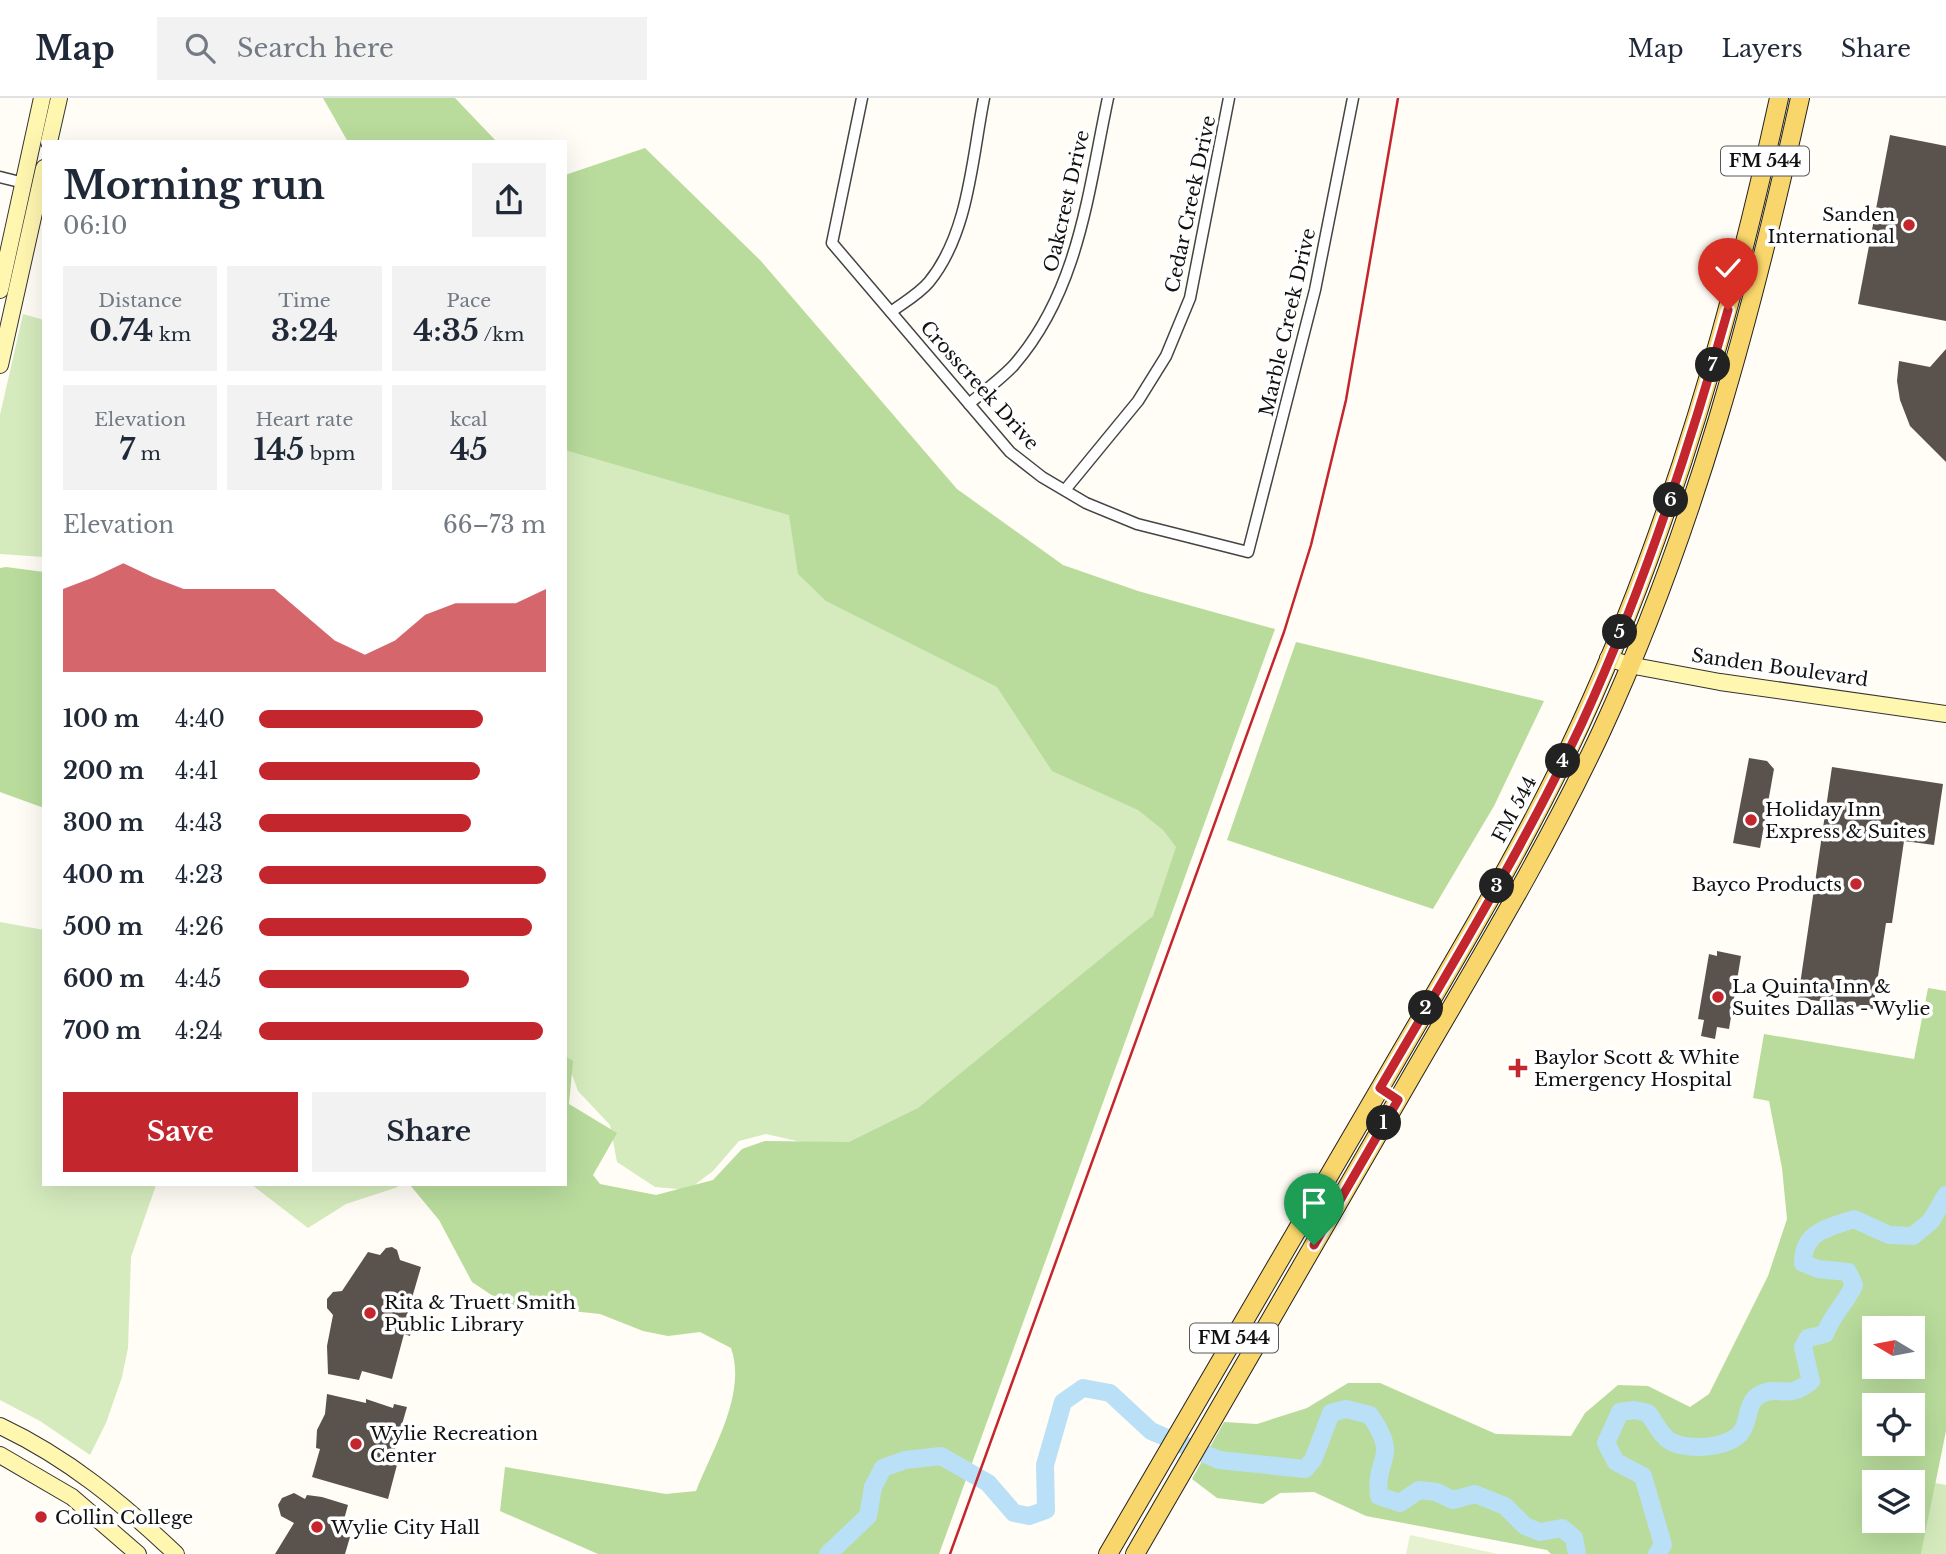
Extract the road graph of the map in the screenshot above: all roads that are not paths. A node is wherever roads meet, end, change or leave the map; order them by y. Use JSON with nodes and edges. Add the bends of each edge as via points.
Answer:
{"nodes":[{"id":1,"x":41,"y":98,"type":"edge"},
{"id":2,"x":59,"y":98,"type":"edge"},
{"id":3,"x":862,"y":98,"type":"edge"},
{"id":4,"x":984,"y":98,"type":"edge"},
{"id":5,"x":1108,"y":98,"type":"edge"},
{"id":6,"x":1230,"y":98,"type":"edge"},
{"id":7,"x":1353,"y":98,"type":"edge"},
{"id":8,"x":1779,"y":98,"type":"edge"},
{"id":9,"x":1800,"y":98,"type":"edge"},
{"id":10,"x":49,"y":140,"type":"edge"},
{"id":11,"x":42,"y":176,"type":"edge"},
{"id":12,"x":0,"y":177,"type":"edge"},
{"id":13,"x":24,"y":183,"type":"junction"},
{"id":14,"x":0,"y":290,"type":"edge"},
{"id":15,"x":1732,"y":295,"type":"junction"},
{"id":16,"x":1753,"y":298,"type":"junction"},
{"id":17,"x":891,"y":312,"type":"junction"},
{"id":18,"x":5,"y":321,"type":"edge"},
{"id":19,"x":0,"y":365,"type":"edge"},
{"id":20,"x":969,"y":404,"type":"junction"},
{"id":21,"x":1065,"y":490,"type":"junction"},
{"id":22,"x":1248,"y":552,"type":"joint"},
{"id":23,"x":1608,"y":658,"type":"junction"},
{"id":24,"x":1629,"y":665,"type":"junction"},
{"id":25,"x":1946,"y":714,"type":"edge"},
{"id":26,"x":1380,"y":1088,"type":"junction"},
{"id":27,"x":1398,"y":1100,"type":"junction"},
{"id":28,"x":0,"y":1426,"type":"edge"},
{"id":29,"x":0,"y":1454,"type":"edge"},
{"id":30,"x":94,"y":1482,"type":"junction"},
{"id":31,"x":78,"y":1502,"type":"junction"},
{"id":32,"x":138,"y":1554,"type":"edge"},
{"id":33,"x":176,"y":1554,"type":"edge"},
{"id":34,"x":1108,"y":1554,"type":"edge"},
{"id":35,"x":1135,"y":1554,"type":"edge"}],
"edges":[{"from":1,"to":13,"type":"main road"},
{"from":2,"to":10,"type":"main road"},
{"from":3,"to":17,"type":"street","name":"Crosscreek Drive","via":[[832,243]]},
{"from":4,"to":17,"type":"street","via":[[958,228],[946,257],[927,284]]},
{"from":5,"to":20,"type":"street","name":"Oakcrest Drive","via":[[1079,236],[1055,307],[1012,367]]},
{"from":6,"to":21,"type":"street","name":"Cedar Creek Drive","via":[[1189,298],[1167,356],[1132,410]]},
{"from":7,"to":22,"type":"street","name":"Marble Creek Drive","via":[[1315,290]]},
{"from":8,"to":15,"type":"main road","name":"FM 544","number":"FM 544"},
{"from":9,"to":16,"type":"main road","name":"FM 544","number":"FM 544"},
{"from":11,"to":18,"type":"main road"},
{"from":12,"to":13,"type":"street"},
{"from":13,"to":14,"type":"main road"},
{"from":15,"to":16,"type":"main road"},
{"from":15,"to":23,"type":"main road","name":"FM 544","number":"FM 544","via":[[1674,491]]},
{"from":16,"to":24,"type":"main road","name":"FM 544","number":"FM 544","via":[[1694,498]]},
{"from":17,"to":20,"type":"street","name":"Crosscreek Drive"},
{"from":18,"to":19,"type":"main road"},
{"from":20,"to":21,"type":"street","name":"Crosscreek Drive","via":[[1010,452]]},
{"from":21,"to":22,"type":"street","name":"Crosscreek Drive","via":[[1137,524]]},
{"from":23,"to":24,"type":"main road","name":"Sanden Boulevard"},
{"from":23,"to":26,"type":"main road","name":"FM 544","number":"FM 544","via":[[1578,731],[1504,874]]},
{"from":24,"to":25,"type":"main road","name":"Sanden Boulevard"},
{"from":24,"to":27,"type":"main road","name":"FM 544","number":"FM 544","via":[[1527,876]]},
{"from":26,"to":27,"type":"main road"},
{"from":26,"to":34,"type":"main road","name":"FM 544","number":"FM 544"},
{"from":27,"to":35,"type":"main road","name":"FM 544","number":"FM 544"},
{"from":28,"to":30,"type":"main road"},
{"from":29,"to":31,"type":"main road"},
{"from":30,"to":31,"type":"main road"},
{"from":30,"to":33,"type":"main road"},
{"from":31,"to":32,"type":"main road"}]}
